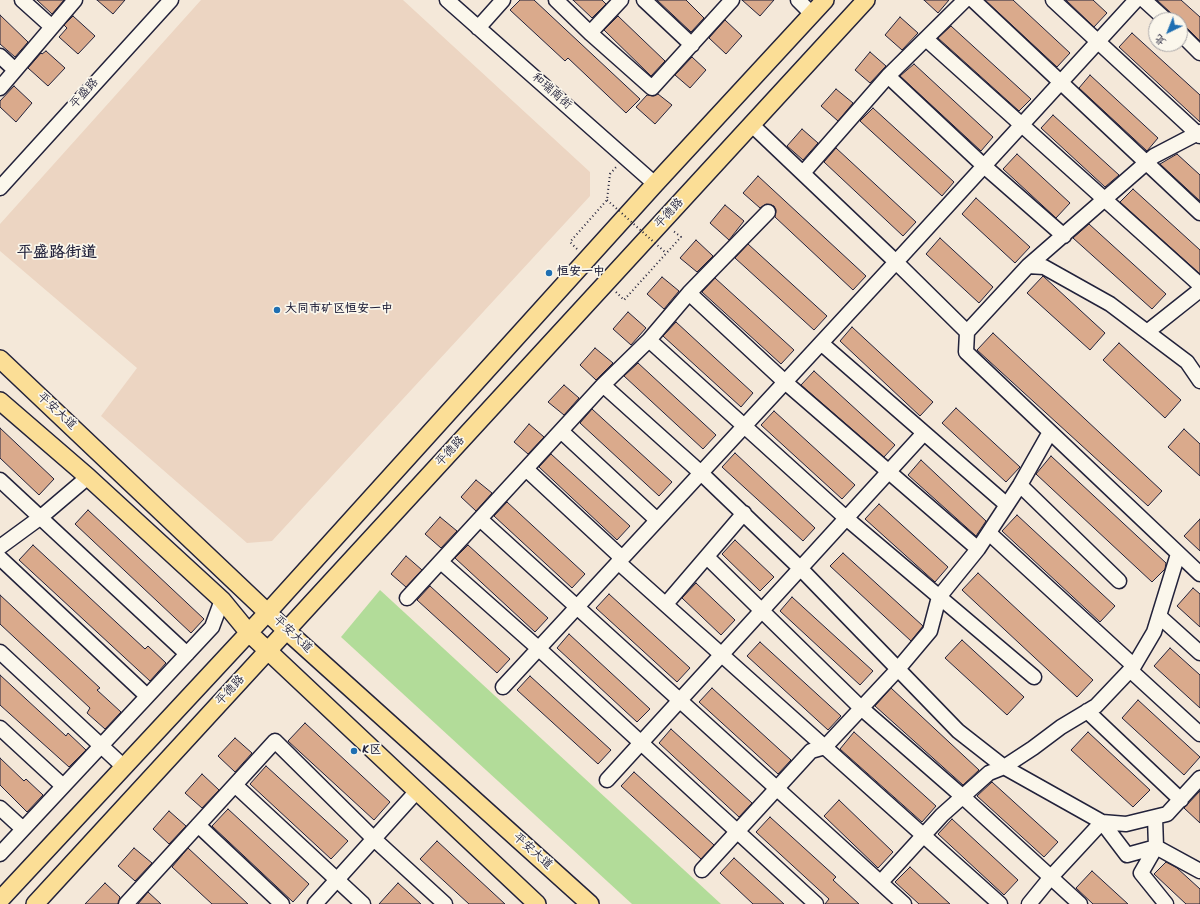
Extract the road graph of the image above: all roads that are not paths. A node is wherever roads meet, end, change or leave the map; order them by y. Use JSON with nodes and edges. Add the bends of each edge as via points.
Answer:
{"nodes":[{"id":1,"x":22,"y":0,"type":"edge"},
{"id":2,"x":75,"y":0,"type":"edge"},
{"id":3,"x":171,"y":0,"type":"edge"},
{"id":4,"x":446,"y":0,"type":"edge"},
{"id":5,"x":503,"y":0,"type":"edge"},
{"id":6,"x":556,"y":0,"type":"edge"},
{"id":7,"x":621,"y":0,"type":"edge"},
{"id":8,"x":644,"y":0,"type":"edge"},
{"id":9,"x":798,"y":0,"type":"edge"},
{"id":10,"x":825,"y":0,"type":"edge"},
{"id":11,"x":866,"y":0,"type":"edge"},
{"id":12,"x":965,"y":0,"type":"edge"},
{"id":13,"x":973,"y":0,"type":"edge"},
{"id":14,"x":1053,"y":0,"type":"edge"},
{"id":15,"x":1136,"y":0,"type":"edge"},
{"id":16,"x":1144,"y":0,"type":"edge"},
{"id":17,"x":727,"y":2,"type":"edge"},
{"id":18,"x":1157,"y":12,"type":"edge"},
{"id":19,"x":812,"y":14,"type":"junction"},
{"id":20,"x":52,"y":27,"type":"junction"},
{"id":21,"x":478,"y":28,"type":"junction"},
{"id":22,"x":590,"y":33,"type":"junction"},
{"id":23,"x":926,"y":39,"type":"junction"},
{"id":24,"x":1188,"y":41,"type":"edge"},
{"id":25,"x":1098,"y":43,"type":"junction"},
{"id":26,"x":692,"y":45,"type":"junction"},
{"id":27,"x":1200,"y":53,"type":"edge"},
{"id":28,"x":0,"y":56,"type":"edge"},
{"id":29,"x":15,"y":70,"type":"junction"},
{"id":30,"x":888,"y":76,"type":"junction"},
{"id":31,"x":1062,"y":82,"type":"junction"},
{"id":32,"x":0,"y":88,"type":"edge"},
{"id":33,"x":752,"y":125,"type":"junction"},
{"id":34,"x":1022,"y":125,"type":"junction"},
{"id":35,"x":1199,"y":134,"type":"edge"},
{"id":36,"x":1147,"y":163,"type":"junction"},
{"id":37,"x":984,"y":166,"type":"junction"},
{"id":38,"x":803,"y":174,"type":"junction"},
{"id":39,"x":655,"y":184,"type":"junction"},
{"id":40,"x":0,"y":188,"type":"edge"},
{"id":41,"x":1104,"y":200,"type":"junction"},
{"id":42,"x":768,"y":212,"type":"dead end"},
{"id":43,"x":1200,"y":213,"type":"edge"},
{"id":44,"x":1064,"y":236,"type":"junction"},
{"id":45,"x":896,"y":262,"type":"junction"},
{"id":46,"x":1028,"y":266,"type":"junction"},
{"id":47,"x":1200,"y":285,"type":"edge"},
{"id":48,"x":1200,"y":290,"type":"edge"},
{"id":49,"x":690,"y":293,"type":"junction"},
{"id":50,"x":968,"y":332,"type":"junction"},
{"id":51,"x":1147,"y":332,"type":"junction"},
{"id":52,"x":649,"y":340,"type":"junction"},
{"id":53,"x":821,"y":343,"type":"junction"},
{"id":54,"x":0,"y":359,"type":"edge"},
{"id":55,"x":1200,"y":381,"type":"edge"},
{"id":56,"x":785,"y":382,"type":"junction"},
{"id":57,"x":603,"y":385,"type":"junction"},
{"id":58,"x":0,"y":401,"type":"edge"},
{"id":59,"x":744,"y":426,"type":"junction"},
{"id":60,"x":561,"y":431,"type":"junction"},
{"id":61,"x":1050,"y":432,"type":"junction"},
{"id":62,"x":924,"y":433,"type":"junction"},
{"id":63,"x":526,"y":469,"type":"junction"},
{"id":64,"x":702,"y":472,"type":"junction"},
{"id":65,"x":888,"y":472,"type":"junction"},
{"id":66,"x":88,"y":477,"type":"junction"},
{"id":67,"x":0,"y":480,"type":"edge"},
{"id":68,"x":1020,"y":486,"type":"junction"},
{"id":69,"x":1007,"y":505,"type":"junction"},
{"id":70,"x":744,"y":513,"type":"junction"},
{"id":71,"x":41,"y":517,"type":"junction"},
{"id":72,"x":480,"y":518,"type":"junction"},
{"id":73,"x":846,"y":518,"type":"junction"},
{"id":74,"x":657,"y":520,"type":"junction"},
{"id":75,"x":989,"y":533,"type":"junction"},
{"id":76,"x":0,"y":547,"type":"edge"},
{"id":77,"x":978,"y":549,"type":"junction"},
{"id":78,"x":1178,"y":554,"type":"junction"},
{"id":79,"x":707,"y":557,"type":"junction"},
{"id":80,"x":0,"y":558,"type":"edge"},
{"id":81,"x":620,"y":560,"type":"junction"},
{"id":82,"x":441,"y":562,"type":"junction"},
{"id":83,"x":800,"y":568,"type":"junction"},
{"id":84,"x":1200,"y":574,"type":"edge"},
{"id":85,"x":1119,"y":582,"type":"dead end"},
{"id":86,"x":939,"y":597,"type":"junction"},
{"id":87,"x":407,"y":598,"type":"dead end"},
{"id":88,"x":222,"y":600,"type":"junction"},
{"id":89,"x":666,"y":604,"type":"junction"},
{"id":90,"x":577,"y":606,"type":"junction"},
{"id":91,"x":761,"y":611,"type":"junction"},
{"id":92,"x":268,"y":612,"type":"junction"},
{"id":93,"x":1159,"y":616,"type":"junction"},
{"id":94,"x":287,"y":631,"type":"junction"},
{"id":95,"x":249,"y":632,"type":"junction"},
{"id":96,"x":538,"y":648,"type":"junction"},
{"id":97,"x":269,"y":650,"type":"junction"},
{"id":98,"x":0,"y":652,"type":"edge"},
{"id":99,"x":1200,"y":653,"type":"edge"},
{"id":100,"x":187,"y":654,"type":"junction"},
{"id":101,"x":722,"y":654,"type":"junction"},
{"id":102,"x":1132,"y":668,"type":"junction"},
{"id":103,"x":898,"y":669,"type":"junction"},
{"id":104,"x":1034,"y":677,"type":"dead end"},
{"id":105,"x":503,"y":687,"type":"dead end"},
{"id":106,"x":148,"y":696,"type":"junction"},
{"id":107,"x":680,"y":700,"type":"junction"},
{"id":108,"x":860,"y":708,"type":"junction"},
{"id":109,"x":1087,"y":711,"type":"junction"},
{"id":110,"x":0,"y":728,"type":"edge"},
{"id":111,"x":1200,"y":734,"type":"edge"},
{"id":112,"x":641,"y":743,"type":"junction"},
{"id":113,"x":101,"y":745,"type":"junction"},
{"id":114,"x":825,"y":747,"type":"junction"},
{"id":115,"x":124,"y":766,"type":"junction"},
{"id":116,"x":1004,"y":767,"type":"junction"},
{"id":117,"x":1200,"y":778,"type":"edge"},
{"id":118,"x":607,"y":780,"type":"dead end"},
{"id":119,"x":235,"y":785,"type":"junction"},
{"id":120,"x":63,"y":786,"type":"junction"},
{"id":121,"x":777,"y":788,"type":"junction"},
{"id":122,"x":418,"y":791,"type":"junction"},
{"id":123,"x":962,"y":796,"type":"junction"},
{"id":124,"x":1181,"y":800,"type":"junction"},
{"id":125,"x":0,"y":808,"type":"edge"},
{"id":126,"x":1155,"y":817,"type":"junction"},
{"id":127,"x":1102,"y":822,"type":"junction"},
{"id":128,"x":198,"y":825,"type":"junction"},
{"id":129,"x":23,"y":829,"type":"junction"},
{"id":130,"x":737,"y":832,"type":"junction"},
{"id":131,"x":923,"y":835,"type":"junction"},
{"id":132,"x":374,"y":839,"type":"junction"},
{"id":133,"x":1156,"y":847,"type":"junction"},
{"id":134,"x":0,"y":854,"type":"edge"},
{"id":135,"x":702,"y":870,"type":"dead end"},
{"id":136,"x":1200,"y":871,"type":"edge"},
{"id":137,"x":1051,"y":877,"type":"junction"},
{"id":138,"x":336,"y":880,"type":"junction"},
{"id":139,"x":880,"y":882,"type":"junction"},
{"id":140,"x":1,"y":896,"type":"edge"},
{"id":141,"x":35,"y":904,"type":"edge"},
{"id":142,"x":126,"y":904,"type":"edge"},
{"id":143,"x":282,"y":904,"type":"edge"},
{"id":144,"x":315,"y":904,"type":"edge"},
{"id":145,"x":363,"y":904,"type":"edge"},
{"id":146,"x":445,"y":904,"type":"edge"},
{"id":147,"x":537,"y":904,"type":"edge"},
{"id":148,"x":590,"y":904,"type":"edge"},
{"id":149,"x":816,"y":904,"type":"edge"},
{"id":150,"x":904,"y":904,"type":"edge"},
{"id":151,"x":1000,"y":904,"type":"edge"},
{"id":152,"x":1029,"y":904,"type":"edge"},
{"id":153,"x":1080,"y":904,"type":"edge"},
{"id":154,"x":1166,"y":904,"type":"edge"}],
"edges":[{"from":1,"to":20,"type":"street"},
{"from":2,"to":20,"type":"street"},
{"from":3,"to":40,"type":"street","name":"平盛路"},
{"from":4,"to":21,"type":"street","name":"和瑞南街"},
{"from":5,"to":21,"type":"street"},
{"from":6,"to":22,"type":"street"},
{"from":7,"to":22,"type":"street"},
{"from":8,"to":26,"type":"street"},
{"from":9,"to":19,"type":"street"},
{"from":10,"to":19,"type":"main road"},
{"from":11,"to":33,"type":"main road","name":"平德路"},
{"from":12,"to":23,"type":"street"},
{"from":13,"to":31,"type":"street"},
{"from":14,"to":25,"type":"street"},
{"from":15,"to":25,"type":"street"},
{"from":16,"to":18,"type":"street"},
{"from":17,"to":26,"type":"street"},
{"from":19,"to":39,"type":"main road"},
{"from":20,"to":29,"type":"street"},
{"from":21,"to":39,"type":"street","name":"和瑞南街"},
{"from":22,"to":26,"type":"street","via":[[652,88]]},
{"from":23,"to":30,"type":"street"},
{"from":23,"to":34,"type":"street"},
{"from":24,"to":27,"type":"street"},
{"from":25,"to":31,"type":"street"},
{"from":25,"to":35,"type":"street"},
{"from":28,"to":29,"type":"street"},
{"from":29,"to":32,"type":"street"},
{"from":30,"to":37,"type":"street"},
{"from":30,"to":38,"type":"street"},
{"from":31,"to":34,"type":"street"},
{"from":31,"to":36,"type":"street"},
{"from":33,"to":38,"type":"street"},
{"from":33,"to":94,"type":"main road","name":"平德路"},
{"from":34,"to":37,"type":"street"},
{"from":34,"to":41,"type":"street"},
{"from":35,"to":36,"type":"street","via":[[1154,156]]},
{"from":36,"to":41,"type":"street"},
{"from":36,"to":43,"type":"street"},
{"from":37,"to":44,"type":"street"},
{"from":37,"to":45,"type":"street"},
{"from":38,"to":45,"type":"street"},
{"from":39,"to":92,"type":"main road"},
{"from":41,"to":44,"type":"street"},
{"from":41,"to":47,"type":"street"},
{"from":42,"to":49,"type":"street"},
{"from":44,"to":46,"type":"street"},
{"from":45,"to":50,"type":"street"},
{"from":45,"to":53,"type":"street"},
{"from":46,"to":50,"type":"street"},
{"from":46,"to":51,"type":"street","via":[[1044,267],[1110,304]]},
{"from":48,"to":51,"type":"street"},
{"from":49,"to":52,"type":"street"},
{"from":49,"to":56,"type":"street"},
{"from":50,"to":61,"type":"street","via":[[966,352]]},
{"from":51,"to":55,"type":"street","via":[[1187,362]]},
{"from":52,"to":57,"type":"street"},
{"from":52,"to":59,"type":"street"},
{"from":53,"to":56,"type":"street"},
{"from":53,"to":62,"type":"street"},
{"from":54,"to":92,"type":"main road","name":"平安大道"},
{"from":56,"to":59,"type":"street"},
{"from":56,"to":65,"type":"street"},
{"from":57,"to":60,"type":"street"},
{"from":57,"to":64,"type":"street"},
{"from":58,"to":66,"type":"main road"},
{"from":59,"to":64,"type":"street"},
{"from":59,"to":73,"type":"street"},
{"from":60,"to":63,"type":"street"},
{"from":60,"to":74,"type":"street"},
{"from":61,"to":68,"type":"street"},
{"from":61,"to":78,"type":"street"},
{"from":62,"to":65,"type":"street"},
{"from":62,"to":69,"type":"street"},
{"from":63,"to":72,"type":"street"},
{"from":63,"to":81,"type":"street"},
{"from":64,"to":70,"type":"street"},
{"from":64,"to":74,"type":"street"},
{"from":65,"to":73,"type":"street"},
{"from":65,"to":77,"type":"street"},
{"from":66,"to":71,"type":"street"},
{"from":66,"to":88,"type":"main road"},
{"from":67,"to":71,"type":"street"},
{"from":68,"to":69,"type":"street"},
{"from":68,"to":85,"type":"street"},
{"from":69,"to":75,"type":"street"},
{"from":70,"to":79,"type":"street"},
{"from":70,"to":83,"type":"street"},
{"from":71,"to":76,"type":"street"},
{"from":71,"to":100,"type":"street"},
{"from":72,"to":82,"type":"street"},
{"from":72,"to":90,"type":"street"},
{"from":73,"to":83,"type":"street"},
{"from":73,"to":86,"type":"street"},
{"from":74,"to":81,"type":"street"},
{"from":75,"to":77,"type":"street"},
{"from":75,"to":102,"type":"street"},
{"from":77,"to":86,"type":"street"},
{"from":78,"to":84,"type":"street"},
{"from":78,"to":93,"type":"street"},
{"from":79,"to":89,"type":"street"},
{"from":79,"to":91,"type":"street"},
{"from":80,"to":106,"type":"street"},
{"from":81,"to":89,"type":"street"},
{"from":81,"to":90,"type":"street"},
{"from":82,"to":87,"type":"street"},
{"from":82,"to":96,"type":"street"},
{"from":83,"to":91,"type":"street"},
{"from":83,"to":103,"type":"street"},
{"from":86,"to":103,"type":"street","via":[[930,631]]},
{"from":86,"to":104,"type":"street"},
{"from":88,"to":95,"type":"main road"},
{"from":88,"to":100,"type":"street","via":[[212,626]]},
{"from":89,"to":101,"type":"street"},
{"from":90,"to":96,"type":"street"},
{"from":90,"to":107,"type":"street"},
{"from":91,"to":101,"type":"street"},
{"from":91,"to":108,"type":"street"},
{"from":92,"to":94,"type":"main road","name":"平安大道"},
{"from":92,"to":95,"type":"main road"},
{"from":93,"to":99,"type":"street"},
{"from":93,"to":102,"type":"street","via":[[1154,632]]},
{"from":94,"to":97,"type":"main road","name":"平德路"},
{"from":94,"to":148,"type":"main road","name":"平安大道"},
{"from":95,"to":97,"type":"main road"},
{"from":95,"to":115,"type":"main road"},
{"from":96,"to":105,"type":"street"},
{"from":96,"to":112,"type":"street"},
{"from":97,"to":122,"type":"main road"},
{"from":97,"to":141,"type":"main road","name":"平德路"},
{"from":98,"to":113,"type":"street"},
{"from":100,"to":106,"type":"street"},
{"from":101,"to":107,"type":"street"},
{"from":101,"to":114,"type":"street"},
{"from":102,"to":109,"type":"street","via":[[1096,706]]},
{"from":102,"to":111,"type":"street"},
{"from":103,"to":108,"type":"street"},
{"from":103,"to":116,"type":"street","via":[[958,731]]},
{"from":106,"to":113,"type":"street"},
{"from":107,"to":112,"type":"street"},
{"from":107,"to":121,"type":"street"},
{"from":108,"to":114,"type":"street"},
{"from":108,"to":123,"type":"street"},
{"from":109,"to":116,"type":"street"},
{"from":109,"to":124,"type":"street"},
{"from":110,"to":120,"type":"street"},
{"from":112,"to":118,"type":"street"},
{"from":112,"to":130,"type":"street"},
{"from":113,"to":115,"type":"street"},
{"from":113,"to":120,"type":"street"},
{"from":114,"to":121,"type":"street","via":[[811,751]]},
{"from":114,"to":131,"type":"street"},
{"from":115,"to":140,"type":"main road"},
{"from":116,"to":123,"type":"street","via":[[989,773]]},
{"from":116,"to":127,"type":"street"},
{"from":117,"to":124,"type":"street"},
{"from":119,"to":128,"type":"street"},
{"from":119,"to":132,"type":"street","via":[[275,741]]},
{"from":119,"to":138,"type":"street"},
{"from":120,"to":129,"type":"street"},
{"from":121,"to":130,"type":"street"},
{"from":121,"to":139,"type":"street"},
{"from":122,"to":132,"type":"street"},
{"from":122,"to":147,"type":"main road"},
{"from":123,"to":131,"type":"street"},
{"from":123,"to":137,"type":"street"},
{"from":124,"to":126,"type":"street","via":[[1168,814]]},
{"from":125,"to":129,"type":"street"},
{"from":126,"to":127,"type":"street","via":[[1126,824]]},
{"from":126,"to":133,"type":"street"},
{"from":127,"to":133,"type":"street","via":[[1127,855]]},
{"from":127,"to":137,"type":"street"},
{"from":128,"to":142,"type":"street"},
{"from":128,"to":143,"type":"street"},
{"from":129,"to":134,"type":"street"},
{"from":130,"to":135,"type":"street"},
{"from":130,"to":149,"type":"street"},
{"from":131,"to":139,"type":"street"},
{"from":131,"to":151,"type":"street"},
{"from":132,"to":138,"type":"street"},
{"from":132,"to":146,"type":"street"},
{"from":133,"to":136,"type":"street"},
{"from":133,"to":154,"type":"street","via":[[1141,873]]},
{"from":137,"to":152,"type":"street"},
{"from":137,"to":153,"type":"street"},
{"from":138,"to":144,"type":"street"},
{"from":138,"to":145,"type":"street"},
{"from":139,"to":150,"type":"street"}]}
